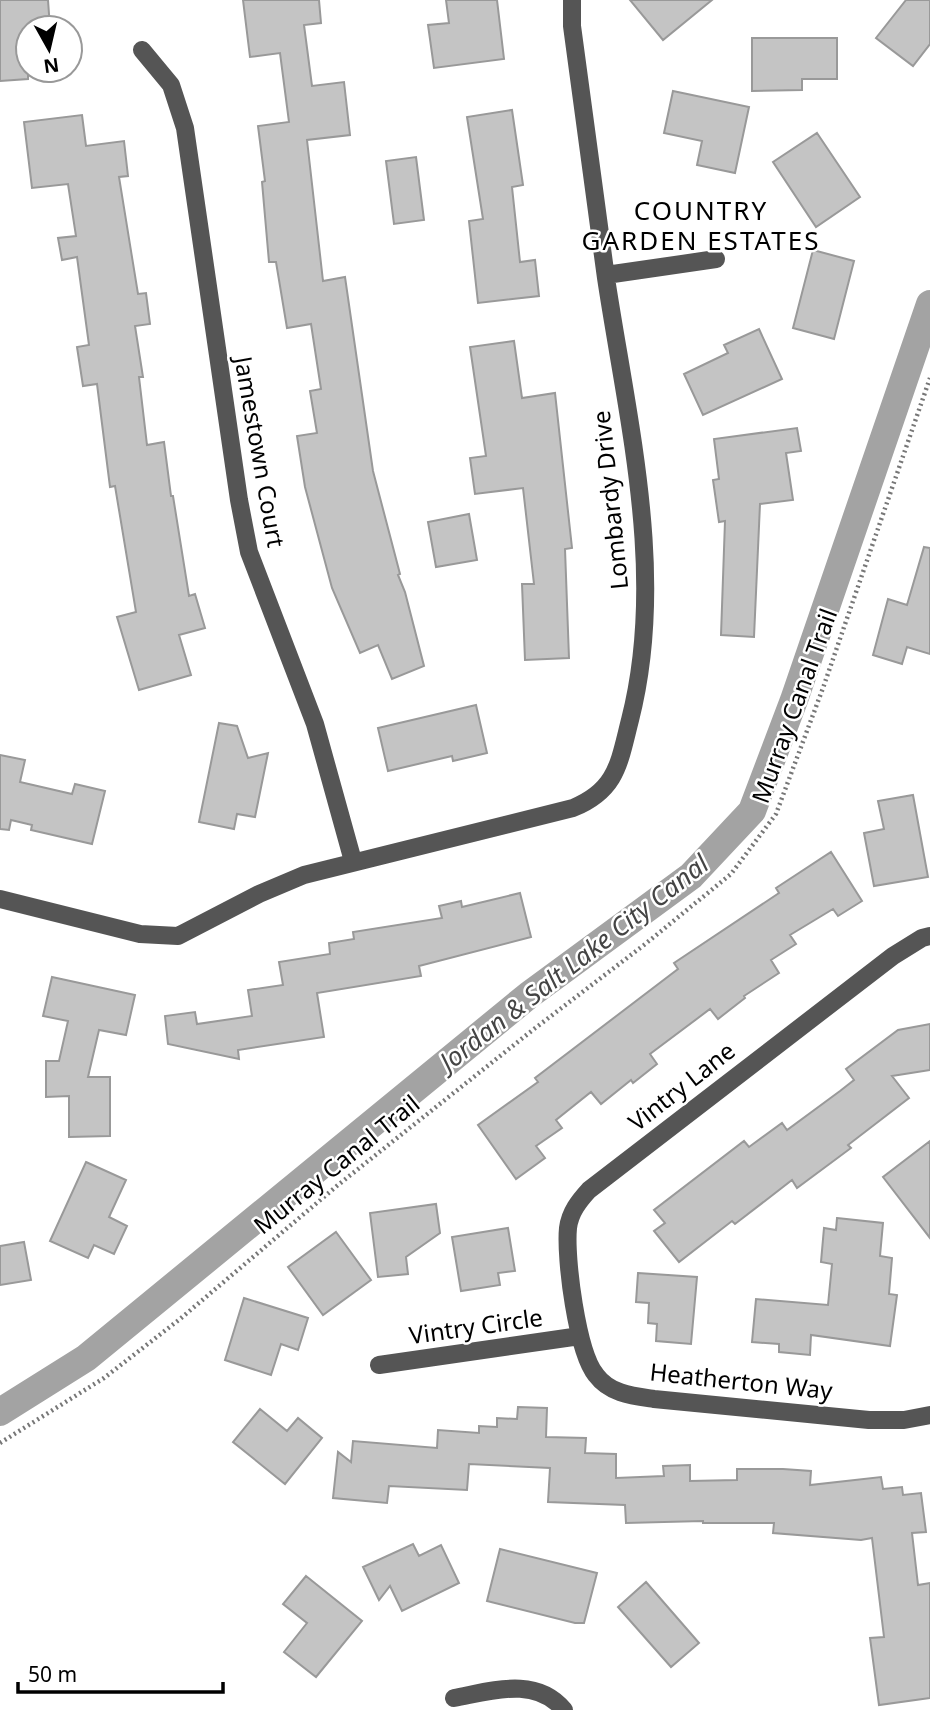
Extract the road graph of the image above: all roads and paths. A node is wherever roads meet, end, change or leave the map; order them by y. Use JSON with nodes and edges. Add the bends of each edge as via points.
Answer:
{"nodes":[{"id":1,"x":572,"y":0,"type":"edge"},
{"id":2,"x":142,"y":50,"type":"dead end"},
{"id":3,"x":716,"y":259,"type":"dead end"},
{"id":4,"x":606,"y":275,"type":"junction"},
{"id":5,"x":930,"y":378,"type":"edge"},
{"id":6,"x":354,"y":861,"type":"junction"},
{"id":7,"x":0,"y":899,"type":"edge"},
{"id":8,"x":930,"y":936,"type":"edge"},
{"id":9,"x":580,"y":1336,"type":"junction"},
{"id":10,"x":379,"y":1366,"type":"dead end"},
{"id":11,"x":930,"y":1415,"type":"edge"},
{"id":12,"x":0,"y":1443,"type":"edge"},
{"id":13,"x":454,"y":1698,"type":"dead end"},
{"id":14,"x":564,"y":1710,"type":"edge"}],
"edges":[{"from":1,"to":4,"type":"street","name":"Lombardy Drive"},
{"from":2,"to":6,"type":"street","name":"Jamestown Court","via":[[171,85],[185,128],[249,552],[315,724]]},
{"from":3,"to":4,"type":"street"},
{"from":4,"to":6,"type":"street","name":"Lombardy Drive","via":[[647,564],[638,691],[610,782],[601,793],[573,808]]},
{"from":5,"to":12,"type":"path","name":"Murray Canal Trail","via":[[776,814],[731,874],[349,1176],[115,1370]]},
{"from":6,"to":7,"type":"street","name":"Lombardy Drive","via":[[260,894],[178,936],[140,934]]},
{"from":8,"to":9,"type":"street","name":"Vintry Lane","via":[[893,956],[578,1202],[568,1228]]},
{"from":9,"to":10,"type":"street","name":"Vintry Circle"},
{"from":9,"to":11,"type":"street","name":"Heatherton Way","via":[[596,1376],[622,1394],[869,1420]]},
{"from":13,"to":14,"type":"street","via":[[510,1688],[533,1689]]}]}
